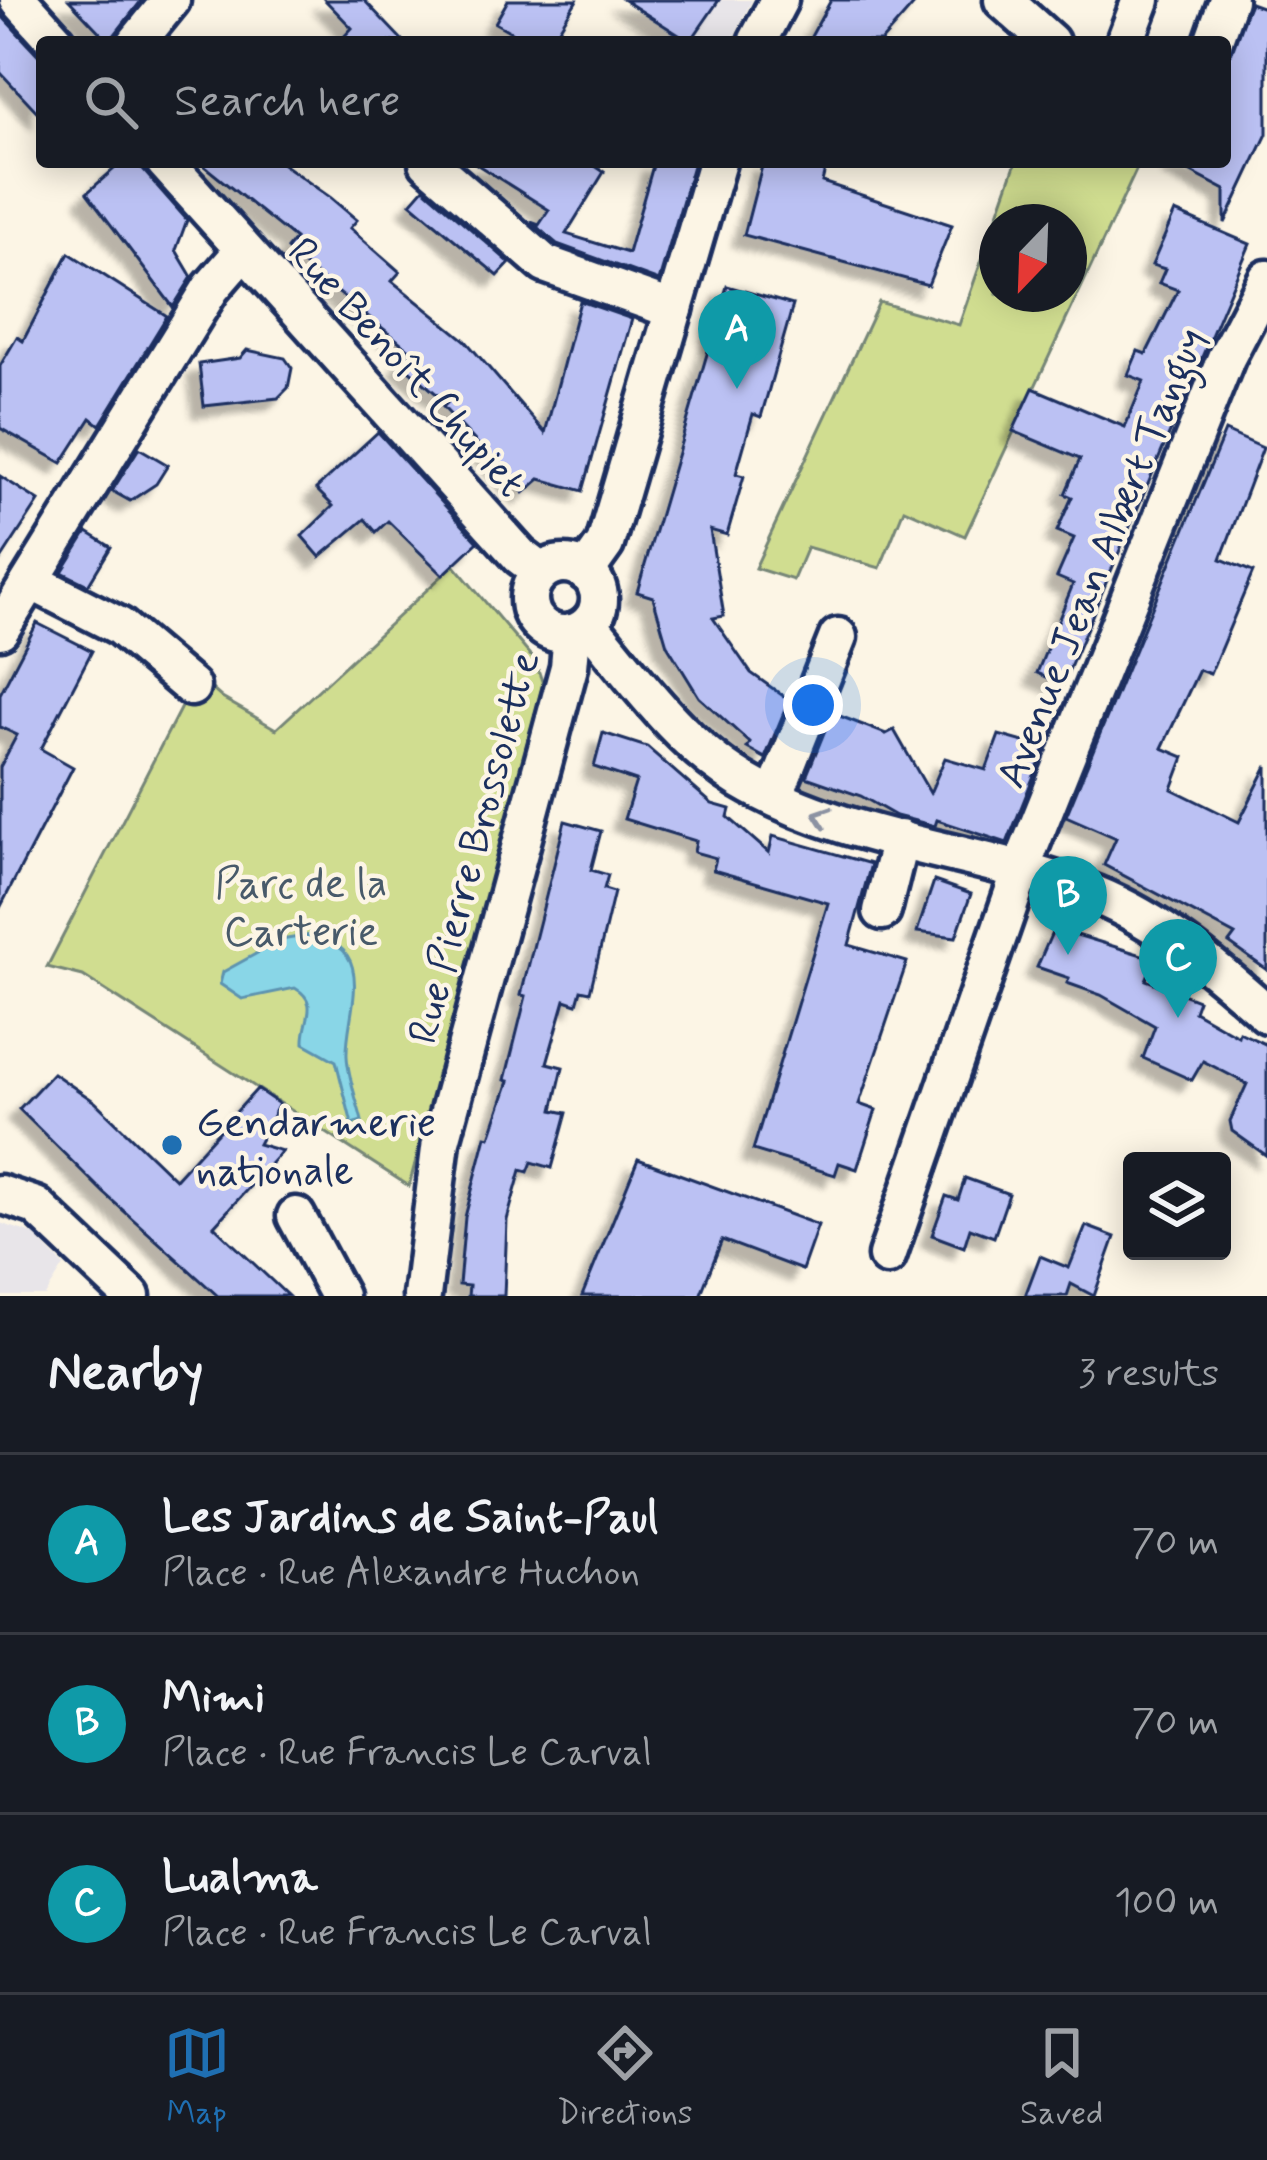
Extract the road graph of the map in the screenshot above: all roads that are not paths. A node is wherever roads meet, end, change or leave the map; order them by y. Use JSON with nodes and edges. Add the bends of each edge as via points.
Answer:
{"nodes":[{"id":1,"x":19,"y":0,"type":"edge"},
{"id":2,"x":171,"y":0,"type":"edge"},
{"id":3,"x":779,"y":0,"type":"edge"},
{"id":4,"x":1003,"y":0,"type":"edge"},
{"id":5,"x":1142,"y":0,"type":"edge"},
{"id":6,"x":1228,"y":0,"type":"edge"},
{"id":7,"x":52,"y":36,"type":"edge"},
{"id":8,"x":141,"y":36,"type":"edge"},
{"id":9,"x":760,"y":36,"type":"edge"},
{"id":10,"x":1043,"y":36,"type":"edge"},
{"id":11,"x":1127,"y":36,"type":"edge"},
{"id":12,"x":1215,"y":36,"type":"edge"},
{"id":13,"x":170,"y":168,"type":"edge"},
{"id":14,"x":435,"y":168,"type":"edge"},
{"id":15,"x":715,"y":168,"type":"edge"},
{"id":16,"x":243,"y":250,"type":"junction"},
{"id":17,"x":1267,"y":279,"type":"edge"},
{"id":18,"x":674,"y":310,"type":"junction"},
{"id":19,"x":542,"y":572,"type":"junction"},
{"id":20,"x":585,"y":572,"type":"junction"},
{"id":21,"x":31,"y":580,"type":"junction"},
{"id":22,"x":581,"y":628,"type":"junction"},
{"id":23,"x":0,"y":630,"type":"edge"},
{"id":24,"x":838,"y":637,"type":"dead end"},
{"id":25,"x":191,"y":687,"type":"dead end"},
{"id":26,"x":774,"y":797,"type":"junction"},
{"id":27,"x":900,"y":839,"type":"junction"},
{"id":28,"x":1022,"y":872,"type":"junction"},
{"id":29,"x":882,"y":911,"type":"dead end"},
{"id":30,"x":1267,"y":1014,"type":"edge"},
{"id":31,"x":0,"y":1194,"type":"edge"},
{"id":32,"x":296,"y":1216,"type":"dead end"},
{"id":33,"x":887,"y":1256,"type":"dead end"},
{"id":34,"x":130,"y":1296,"type":"edge"},
{"id":35,"x":339,"y":1296,"type":"edge"},
{"id":36,"x":422,"y":1296,"type":"edge"}],
"edges":[{"from":1,"to":7,"type":"street"},
{"from":2,"to":8,"type":"street"},
{"from":3,"to":9,"type":"street"},
{"from":4,"to":10,"type":"street"},
{"from":5,"to":11,"type":"street"},
{"from":6,"to":12,"type":"street"},
{"from":13,"to":16,"type":"street","name":"Rue Benoît Chupiet"},
{"from":14,"to":18,"type":"street","via":[[545,264]]},
{"from":15,"to":18,"type":"street"},
{"from":16,"to":19,"type":"street","name":"Rue Benoît Chupiet"},
{"from":16,"to":21,"type":"street","via":[[211,288]]},
{"from":17,"to":28,"type":"street","name":"Avenue Jean Albert Tanguy","via":[[1226,358]]},
{"from":18,"to":20,"type":"street","via":[[605,544]]},
{"from":19,"to":20,"type":"street","via":[[571,565]]},
{"from":19,"to":22,"type":"street","via":[[529,599],[536,621],[546,630]]},
{"from":20,"to":22,"type":"street","via":[[598,591]]},
{"from":21,"to":23,"type":"street"},
{"from":21,"to":25,"type":"street","via":[[118,626]]},
{"from":22,"to":26,"type":"street","via":[[692,742]]},
{"from":22,"to":36,"type":"street","name":"Rue Pierre Brossolette","via":[[442,1141]]},
{"from":24,"to":26,"type":"street"},
{"from":27,"to":26,"type":"street","one_way":true},
{"from":27,"to":28,"type":"street"},
{"from":27,"to":29,"type":"street"},
{"from":28,"to":30,"type":"street","via":[[1137,914]]},
{"from":28,"to":33,"type":"street","name":"Avenue Jean Albert Tanguy"},
{"from":31,"to":34,"type":"street","via":[[36,1206]]},
{"from":32,"to":35,"type":"street"}]}
